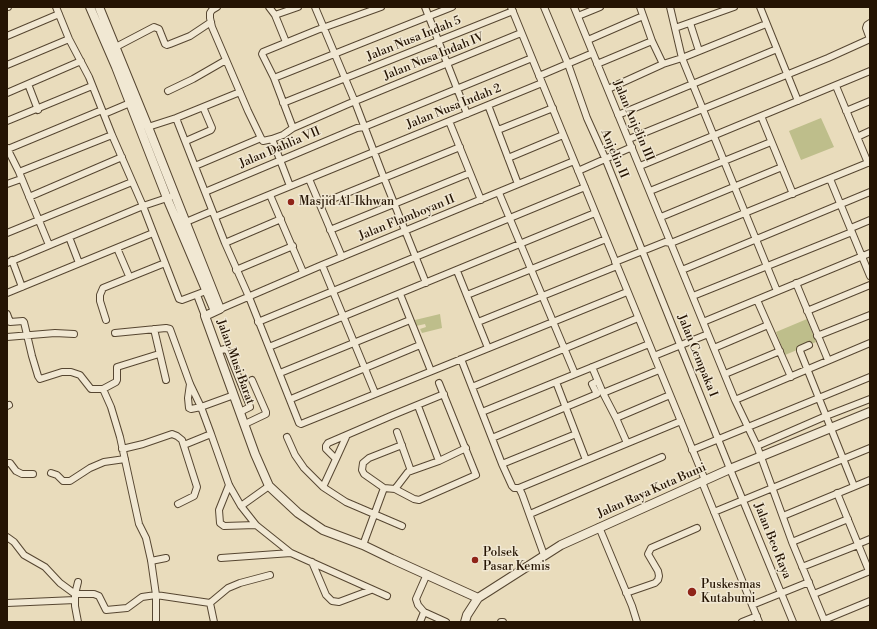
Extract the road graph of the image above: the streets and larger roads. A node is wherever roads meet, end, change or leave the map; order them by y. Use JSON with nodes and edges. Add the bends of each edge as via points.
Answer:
{"nodes":[{"id":1,"x":56,"y":7,"type":"edge"},
{"id":2,"x":90,"y":7,"type":"edge"},
{"id":3,"x":99,"y":7,"type":"edge"},
{"id":4,"x":217,"y":7,"type":"edge"},
{"id":5,"x":269,"y":7,"type":"edge"},
{"id":6,"x":298,"y":7,"type":"edge"},
{"id":7,"x":315,"y":7,"type":"edge"},
{"id":8,"x":381,"y":7,"type":"edge"},
{"id":9,"x":425,"y":7,"type":"edge"},
{"id":10,"x":452,"y":7,"type":"edge"},
{"id":11,"x":544,"y":7,"type":"edge"},
{"id":12,"x":574,"y":7,"type":"edge"},
{"id":13,"x":600,"y":7,"type":"edge"},
{"id":14,"x":640,"y":7,"type":"edge"},
{"id":15,"x":670,"y":7,"type":"edge"},
{"id":16,"x":734,"y":7,"type":"edge"},
{"id":17,"x":760,"y":7,"type":"edge"},
{"id":18,"x":371,"y":9,"type":"edge"},
{"id":19,"x":512,"y":9,"type":"edge"},
{"id":20,"x":59,"y":14,"type":"junction"},
{"id":21,"x":275,"y":15,"type":"junction"},
{"id":22,"x":578,"y":16,"type":"junction"},
{"id":23,"x":643,"y":16,"type":"junction"},
{"id":24,"x":429,"y":17,"type":"junction"},
{"id":25,"x":211,"y":22,"type":"junction"},
{"id":26,"x":690,"y":23,"type":"junction"},
{"id":27,"x":870,"y":23,"type":"edge"},
{"id":28,"x":766,"y":24,"type":"junction"},
{"id":29,"x":324,"y":28,"type":"junction"},
{"id":30,"x":675,"y":28,"type":"junction"},
{"id":31,"x":521,"y":33,"type":"junction"},
{"id":32,"x":7,"y":36,"type":"edge"},
{"id":33,"x":69,"y":39,"type":"junction"},
{"id":34,"x":870,"y":39,"type":"edge"},
{"id":35,"x":588,"y":40,"type":"junction"},
{"id":36,"x":438,"y":41,"type":"junction"},
{"id":37,"x":652,"y":41,"type":"junction"},
{"id":38,"x":286,"y":42,"type":"junction"},
{"id":39,"x":112,"y":49,"type":"junction"},
{"id":40,"x":777,"y":49,"type":"junction"},
{"id":41,"x":699,"y":51,"type":"junction"},
{"id":42,"x":593,"y":53,"type":"junction"},
{"id":43,"x":335,"y":54,"type":"junction"},
{"id":44,"x":532,"y":58,"type":"junction"},
{"id":45,"x":682,"y":58,"type":"junction"},
{"id":46,"x":226,"y":60,"type":"junction"},
{"id":47,"x":80,"y":61,"type":"junction"},
{"id":48,"x":447,"y":64,"type":"junction"},
{"id":49,"x":568,"y":64,"type":"junction"},
{"id":50,"x":597,"y":64,"type":"junction"},
{"id":51,"x":663,"y":64,"type":"junction"},
{"id":52,"x":7,"y":65,"type":"edge"},
{"id":53,"x":870,"y":71,"type":"edge"},
{"id":54,"x":788,"y":75,"type":"junction"},
{"id":55,"x":539,"y":76,"type":"junction"},
{"id":56,"x":274,"y":78,"type":"junction"},
{"id":57,"x":345,"y":78,"type":"junction"},
{"id":58,"x":542,"y":83,"type":"junction"},
{"id":59,"x":693,"y":83,"type":"junction"},
{"id":60,"x":28,"y":84,"type":"junction"},
{"id":61,"x":92,"y":86,"type":"junction"},
{"id":62,"x":836,"y":86,"type":"junction"},
{"id":63,"x":457,"y":89,"type":"junction"},
{"id":64,"x":608,"y":89,"type":"junction"},
{"id":65,"x":168,"y":91,"type":"dead end"},
{"id":66,"x":240,"y":92,"type":"junction"},
{"id":67,"x":7,"y":93,"type":"edge"},
{"id":68,"x":798,"y":101,"type":"junction"},
{"id":69,"x":870,"y":101,"type":"edge"},
{"id":70,"x":133,"y":102,"type":"junction"},
{"id":71,"x":355,"y":102,"type":"junction"},
{"id":72,"x":283,"y":103,"type":"junction"},
{"id":73,"x":203,"y":106,"type":"junction"},
{"id":74,"x":488,"y":106,"type":"junction"},
{"id":75,"x":553,"y":108,"type":"junction"},
{"id":76,"x":703,"y":108,"type":"junction"},
{"id":77,"x":38,"y":110,"type":"junction"},
{"id":78,"x":846,"y":111,"type":"junction"},
{"id":79,"x":103,"y":112,"type":"junction"},
{"id":80,"x":467,"y":114,"type":"junction"},
{"id":81,"x":618,"y":115,"type":"junction"},
{"id":82,"x":761,"y":116,"type":"junction"},
{"id":83,"x":176,"y":118,"type":"junction"},
{"id":84,"x":7,"y":121,"type":"edge"},
{"id":85,"x":449,"y":121,"type":"junction"},
{"id":86,"x":148,"y":127,"type":"junction"},
{"id":87,"x":364,"y":127,"type":"junction"},
{"id":88,"x":293,"y":128,"type":"junction"},
{"id":89,"x":498,"y":130,"type":"junction"},
{"id":90,"x":870,"y":131,"type":"edge"},
{"id":91,"x":112,"y":135,"type":"junction"},
{"id":92,"x":564,"y":135,"type":"junction"},
{"id":93,"x":714,"y":135,"type":"junction"},
{"id":94,"x":857,"y":137,"type":"junction"},
{"id":95,"x":261,"y":138,"type":"junction"},
{"id":96,"x":272,"y":139,"type":"junction"},
{"id":97,"x":629,"y":139,"type":"junction"},
{"id":98,"x":186,"y":141,"type":"junction"},
{"id":99,"x":771,"y":142,"type":"junction"},
{"id":100,"x":460,"y":147,"type":"junction"},
{"id":101,"x":632,"y":147,"type":"junction"},
{"id":102,"x":8,"y":151,"type":"edge"},
{"id":103,"x":375,"y":152,"type":"junction"},
{"id":104,"x":122,"y":157,"type":"junction"},
{"id":105,"x":508,"y":158,"type":"junction"},
{"id":106,"x":605,"y":158,"type":"junction"},
{"id":107,"x":280,"y":160,"type":"junction"},
{"id":108,"x":724,"y":160,"type":"junction"},
{"id":109,"x":574,"y":161,"type":"junction"},
{"id":110,"x":869,"y":163,"type":"edge"},
{"id":111,"x":195,"y":166,"type":"junction"},
{"id":112,"x":640,"y":166,"type":"junction"},
{"id":113,"x":782,"y":167,"type":"junction"},
{"id":114,"x":578,"y":171,"type":"junction"},
{"id":115,"x":19,"y":172,"type":"junction"},
{"id":116,"x":470,"y":173,"type":"junction"},
{"id":117,"x":384,"y":178,"type":"junction"},
{"id":118,"x":22,"y":179,"type":"junction"},
{"id":119,"x":309,"y":179,"type":"junction"},
{"id":120,"x":830,"y":179,"type":"junction"},
{"id":121,"x":132,"y":182,"type":"junction"},
{"id":122,"x":7,"y":184,"type":"edge"},
{"id":123,"x":518,"y":184,"type":"junction"},
{"id":124,"x":290,"y":186,"type":"junction"},
{"id":125,"x":735,"y":186,"type":"junction"},
{"id":126,"x":585,"y":187,"type":"junction"},
{"id":127,"x":650,"y":191,"type":"junction"},
{"id":128,"x":205,"y":192,"type":"junction"},
{"id":129,"x":870,"y":192,"type":"edge"},
{"id":130,"x":500,"y":193,"type":"junction"},
{"id":131,"x":793,"y":194,"type":"junction"},
{"id":132,"x":176,"y":195,"type":"junction"},
{"id":133,"x":270,"y":195,"type":"junction"},
{"id":134,"x":29,"y":197,"type":"junction"},
{"id":135,"x":167,"y":198,"type":"junction"},
{"id":136,"x":481,"y":200,"type":"junction"},
{"id":137,"x":320,"y":204,"type":"junction"},
{"id":138,"x":394,"y":204,"type":"junction"},
{"id":139,"x":841,"y":205,"type":"junction"},
{"id":140,"x":143,"y":206,"type":"junction"},
{"id":141,"x":596,"y":213,"type":"junction"},
{"id":142,"x":745,"y":213,"type":"junction"},
{"id":143,"x":214,"y":214,"type":"junction"},
{"id":144,"x":661,"y":217,"type":"junction"},
{"id":145,"x":510,"y":218,"type":"junction"},
{"id":146,"x":39,"y":220,"type":"junction"},
{"id":147,"x":281,"y":220,"type":"junction"},
{"id":148,"x":870,"y":220,"type":"edge"},
{"id":149,"x":186,"y":222,"type":"junction"},
{"id":150,"x":330,"y":230,"type":"junction"},
{"id":151,"x":851,"y":230,"type":"junction"},
{"id":152,"x":405,"y":231,"type":"junction"},
{"id":153,"x":153,"y":233,"type":"junction"},
{"id":154,"x":7,"y":234,"type":"edge"},
{"id":155,"x":69,"y":237,"type":"junction"},
{"id":156,"x":606,"y":239,"type":"junction"},
{"id":157,"x":757,"y":240,"type":"junction"},
{"id":158,"x":225,"y":243,"type":"junction"},
{"id":159,"x":671,"y":243,"type":"junction"},
{"id":160,"x":521,"y":244,"type":"junction"},
{"id":161,"x":49,"y":245,"type":"junction"},
{"id":162,"x":293,"y":246,"type":"junction"},
{"id":163,"x":117,"y":248,"type":"junction"},
{"id":164,"x":643,"y":252,"type":"junction"},
{"id":165,"x":870,"y":253,"type":"edge"},
{"id":166,"x":862,"y":256,"type":"junction"},
{"id":167,"x":342,"y":257,"type":"junction"},
{"id":168,"x":416,"y":257,"type":"junction"},
{"id":169,"x":10,"y":261,"type":"edge"},
{"id":170,"x":79,"y":263,"type":"junction"},
{"id":171,"x":165,"y":263,"type":"junction"},
{"id":172,"x":616,"y":264,"type":"junction"},
{"id":173,"x":322,"y":265,"type":"junction"},
{"id":174,"x":767,"y":266,"type":"junction"},
{"id":175,"x":531,"y":269,"type":"junction"},
{"id":176,"x":236,"y":270,"type":"junction"},
{"id":177,"x":457,"y":270,"type":"junction"},
{"id":178,"x":682,"y":270,"type":"junction"},
{"id":179,"x":303,"y":272,"type":"junction"},
{"id":180,"x":129,"y":276,"type":"junction"},
{"id":181,"x":870,"y":276,"type":"edge"},
{"id":182,"x":426,"y":283,"type":"junction"},
{"id":183,"x":796,"y":283,"type":"junction"},
{"id":184,"x":870,"y":285,"type":"edge"},
{"id":185,"x":22,"y":287,"type":"junction"},
{"id":186,"x":206,"y":291,"type":"junction"},
{"id":187,"x":334,"y":291,"type":"junction"},
{"id":188,"x":777,"y":291,"type":"junction"},
{"id":189,"x":627,"y":292,"type":"junction"},
{"id":190,"x":7,"y":293,"type":"edge"},
{"id":191,"x":400,"y":294,"type":"junction"},
{"id":192,"x":196,"y":295,"type":"junction"},
{"id":193,"x":467,"y":295,"type":"junction"},
{"id":194,"x":542,"y":296,"type":"junction"},
{"id":195,"x":693,"y":296,"type":"junction"},
{"id":196,"x":249,"y":297,"type":"junction"},
{"id":197,"x":757,"y":300,"type":"junction"},
{"id":198,"x":218,"y":310,"type":"junction"},
{"id":199,"x":807,"y":311,"type":"junction"},
{"id":200,"x":7,"y":314,"type":"edge"},
{"id":201,"x":870,"y":315,"type":"edge"},
{"id":202,"x":205,"y":316,"type":"junction"},
{"id":203,"x":343,"y":317,"type":"junction"},
{"id":204,"x":638,"y":318,"type":"junction"},
{"id":205,"x":106,"y":320,"type":"dead end"},
{"id":206,"x":410,"y":320,"type":"junction"},
{"id":207,"x":258,"y":322,"type":"junction"},
{"id":208,"x":478,"y":322,"type":"junction"},
{"id":209,"x":553,"y":322,"type":"junction"},
{"id":210,"x":703,"y":322,"type":"junction"},
{"id":211,"x":768,"y":325,"type":"junction"},
{"id":212,"x":154,"y":329,"type":"junction"},
{"id":213,"x":115,"y":333,"type":"dead end"},
{"id":214,"x":74,"y":334,"type":"dead end"},
{"id":215,"x":708,"y":334,"type":"junction"},
{"id":216,"x":27,"y":336,"type":"junction"},
{"id":217,"x":817,"y":336,"type":"junction"},
{"id":218,"x":7,"y":338,"type":"edge"},
{"id":219,"x":354,"y":342,"type":"junction"},
{"id":220,"x":870,"y":343,"type":"edge"},
{"id":221,"x":649,"y":344,"type":"junction"},
{"id":222,"x":420,"y":345,"type":"junction"},
{"id":223,"x":681,"y":345,"type":"junction"},
{"id":224,"x":809,"y":345,"type":"dead end"},
{"id":225,"x":269,"y":347,"type":"junction"},
{"id":226,"x":488,"y":348,"type":"junction"},
{"id":227,"x":564,"y":348,"type":"junction"},
{"id":228,"x":714,"y":348,"type":"junction"},
{"id":229,"x":217,"y":351,"type":"junction"},
{"id":230,"x":780,"y":351,"type":"junction"},
{"id":231,"x":159,"y":354,"type":"junction"},
{"id":232,"x":654,"y":356,"type":"junction"},
{"id":233,"x":461,"y":359,"type":"junction"},
{"id":234,"x":828,"y":360,"type":"junction"},
{"id":235,"x":592,"y":367,"type":"junction"},
{"id":236,"x":364,"y":368,"type":"junction"},
{"id":237,"x":659,"y":370,"type":"junction"},
{"id":238,"x":807,"y":370,"type":"junction"},
{"id":239,"x":431,"y":371,"type":"junction"},
{"id":240,"x":280,"y":373,"type":"junction"},
{"id":241,"x":575,"y":374,"type":"junction"},
{"id":242,"x":724,"y":374,"type":"junction"},
{"id":243,"x":791,"y":376,"type":"junction"},
{"id":244,"x":870,"y":377,"type":"edge"},
{"id":245,"x":166,"y":380,"type":"dead end"},
{"id":246,"x":252,"y":380,"type":"dead end"},
{"id":247,"x":598,"y":381,"type":"junction"},
{"id":248,"x":556,"y":382,"type":"junction"},
{"id":249,"x":440,"y":383,"type":"dead end"},
{"id":250,"x":190,"y":384,"type":"junction"},
{"id":251,"x":472,"y":387,"type":"junction"},
{"id":252,"x":103,"y":389,"type":"junction"},
{"id":253,"x":375,"y":393,"type":"junction"},
{"id":254,"x":603,"y":393,"type":"junction"},
{"id":255,"x":444,"y":394,"type":"junction"},
{"id":256,"x":234,"y":395,"type":"junction"},
{"id":257,"x":670,"y":395,"type":"junction"},
{"id":258,"x":819,"y":398,"type":"junction"},
{"id":259,"x":291,"y":399,"type":"junction"},
{"id":260,"x":870,"y":399,"type":"edge"},
{"id":261,"x":735,"y":400,"type":"junction"},
{"id":262,"x":418,"y":406,"type":"junction"},
{"id":263,"x":201,"y":407,"type":"junction"},
{"id":264,"x":566,"y":408,"type":"junction"},
{"id":265,"x":240,"y":412,"type":"junction"},
{"id":266,"x":482,"y":412,"type":"junction"},
{"id":267,"x":870,"y":412,"type":"edge"},
{"id":268,"x":826,"y":416,"type":"junction"},
{"id":269,"x":616,"y":418,"type":"junction"},
{"id":270,"x":681,"y":421,"type":"junction"},
{"id":271,"x":245,"y":424,"type":"junction"},
{"id":272,"x":747,"y":428,"type":"junction"},
{"id":273,"x":831,"y":428,"type":"junction"},
{"id":274,"x":397,"y":432,"type":"dead end"},
{"id":275,"x":211,"y":434,"type":"junction"},
{"id":276,"x":576,"y":434,"type":"junction"},
{"id":277,"x":287,"y":437,"type":"dead end"},
{"id":278,"x":346,"y":437,"type":"junction"},
{"id":279,"x":492,"y":438,"type":"junction"},
{"id":280,"x":718,"y":439,"type":"junction"},
{"id":281,"x":626,"y":443,"type":"junction"},
{"id":282,"x":184,"y":445,"type":"junction"},
{"id":283,"x":402,"y":445,"type":"junction"},
{"id":284,"x":757,"y":446,"type":"junction"},
{"id":285,"x":122,"y":448,"type":"junction"},
{"id":286,"x":466,"y":448,"type":"junction"},
{"id":287,"x":870,"y":448,"type":"edge"},
{"id":288,"x":692,"y":450,"type":"junction"},
{"id":289,"x":662,"y":457,"type":"dead end"},
{"id":290,"x":761,"y":457,"type":"junction"},
{"id":291,"x":125,"y":459,"type":"junction"},
{"id":292,"x":336,"y":459,"type":"junction"},
{"id":293,"x":843,"y":459,"type":"junction"},
{"id":294,"x":586,"y":460,"type":"junction"},
{"id":295,"x":439,"y":461,"type":"junction"},
{"id":296,"x":7,"y":463,"type":"edge"},
{"id":297,"x":502,"y":464,"type":"junction"},
{"id":298,"x":730,"y":469,"type":"junction"},
{"id":299,"x":411,"y":471,"type":"junction"},
{"id":300,"x":52,"y":473,"type":"dead end"},
{"id":301,"x":33,"y":474,"type":"dead end"},
{"id":302,"x":870,"y":480,"type":"edge"},
{"id":303,"x":703,"y":481,"type":"junction"},
{"id":304,"x":229,"y":485,"type":"junction"},
{"id":305,"x":269,"y":486,"type":"junction"},
{"id":306,"x":854,"y":486,"type":"junction"},
{"id":307,"x":323,"y":487,"type":"junction"},
{"id":308,"x":384,"y":488,"type":"junction"},
{"id":309,"x":518,"y":488,"type":"junction"},
{"id":310,"x":773,"y":488,"type":"junction"},
{"id":311,"x":395,"y":489,"type":"junction"},
{"id":312,"x":837,"y":493,"type":"junction"},
{"id":313,"x":743,"y":500,"type":"junction"},
{"id":314,"x":178,"y":504,"type":"dead end"},
{"id":315,"x":241,"y":506,"type":"junction"},
{"id":316,"x":714,"y":512,"type":"junction"},
{"id":317,"x":375,"y":514,"type":"junction"},
{"id":318,"x":530,"y":514,"type":"junction"},
{"id":319,"x":783,"y":516,"type":"junction"},
{"id":320,"x":848,"y":520,"type":"junction"},
{"id":321,"x":256,"y":525,"type":"junction"},
{"id":322,"x":402,"y":526,"type":"dead end"},
{"id":323,"x":599,"y":527,"type":"junction"},
{"id":324,"x":697,"y":528,"type":"dead end"},
{"id":325,"x":7,"y":537,"type":"edge"},
{"id":326,"x":870,"y":539,"type":"edge"},
{"id":327,"x":792,"y":542,"type":"junction"},
{"id":328,"x":858,"y":544,"type":"junction"},
{"id":329,"x":363,"y":545,"type":"junction"},
{"id":330,"x":291,"y":553,"type":"junction"},
{"id":331,"x":544,"y":555,"type":"junction"},
{"id":332,"x":166,"y":558,"type":"dead end"},
{"id":333,"x":220,"y":558,"type":"dead end"},
{"id":334,"x":151,"y":561,"type":"junction"},
{"id":335,"x":312,"y":562,"type":"junction"},
{"id":336,"x":802,"y":567,"type":"junction"},
{"id":337,"x":870,"y":571,"type":"edge"},
{"id":338,"x":427,"y":574,"type":"junction"},
{"id":339,"x":270,"y":575,"type":"dead end"},
{"id":340,"x":78,"y":582,"type":"dead end"},
{"id":341,"x":809,"y":582,"type":"junction"},
{"id":342,"x":371,"y":590,"type":"junction"},
{"id":343,"x":626,"y":593,"type":"junction"},
{"id":344,"x":781,"y":593,"type":"junction"},
{"id":345,"x":814,"y":594,"type":"junction"},
{"id":346,"x":156,"y":595,"type":"junction"},
{"id":347,"x":387,"y":596,"type":"dead end"},
{"id":348,"x":75,"y":597,"type":"junction"},
{"id":349,"x":478,"y":598,"type":"junction"},
{"id":350,"x":870,"y":601,"type":"edge"},
{"id":351,"x":7,"y":603,"type":"edge"},
{"id":352,"x":210,"y":603,"type":"junction"},
{"id":353,"x":752,"y":605,"type":"junction"},
{"id":354,"x":424,"y":612,"type":"junction"},
{"id":355,"x":758,"y":619,"type":"edge"},
{"id":356,"x":825,"y":621,"type":"edge"},
{"id":357,"x":78,"y":622,"type":"edge"},
{"id":358,"x":156,"y":622,"type":"edge"},
{"id":359,"x":214,"y":622,"type":"edge"},
{"id":360,"x":420,"y":622,"type":"edge"},
{"id":361,"x":446,"y":622,"type":"edge"},
{"id":362,"x":465,"y":622,"type":"edge"},
{"id":363,"x":637,"y":622,"type":"edge"},
{"id":364,"x":742,"y":622,"type":"edge"},
{"id":365,"x":793,"y":622,"type":"edge"}],
"edges":[{"from":1,"to":20,"type":"street"},
{"from":2,"to":39,"type":"street","name":"Jalan Musi Barat"},
{"from":3,"to":39,"type":"street","name":"Jalan Musi Barat"},
{"from":4,"to":25,"type":"street","via":[[210,13]]},
{"from":5,"to":21,"type":"street"},
{"from":6,"to":21,"type":"street"},
{"from":7,"to":29,"type":"street"},
{"from":8,"to":18,"type":"street"},
{"from":9,"to":24,"type":"street"},
{"from":10,"to":24,"type":"street"},
{"from":11,"to":49,"type":"street","name":"Anjelin II"},
{"from":12,"to":22,"type":"street","name":"Jalan Anjelin III"},
{"from":13,"to":22,"type":"street"},
{"from":14,"to":23,"type":"street"},
{"from":15,"to":30,"type":"street"},
{"from":16,"to":26,"type":"street"},
{"from":17,"to":28,"type":"street"},
{"from":18,"to":29,"type":"street"},
{"from":19,"to":31,"type":"street"},
{"from":19,"to":36,"type":"street","name":"Jalan Nusa Indah 5"},
{"from":20,"to":32,"type":"street"},
{"from":20,"to":33,"type":"street"},
{"from":21,"to":38,"type":"street"},
{"from":22,"to":35,"type":"street","name":"Jalan Anjelin III"},
{"from":23,"to":35,"type":"street"},
{"from":23,"to":37,"type":"street"},
{"from":24,"to":36,"type":"street"},
{"from":24,"to":43,"type":"street"},
{"from":25,"to":39,"type":"street","via":[[190,36],[167,45],[159,28],[154,27]]},
{"from":25,"to":46,"type":"street"},
{"from":26,"to":30,"type":"street"},
{"from":26,"to":41,"type":"street"},
{"from":27,"to":34,"type":"street","via":[[866,26]]},
{"from":28,"to":40,"type":"street"},
{"from":28,"to":41,"type":"street"},
{"from":29,"to":38,"type":"street"},
{"from":29,"to":43,"type":"street"},
{"from":30,"to":45,"type":"street"},
{"from":31,"to":44,"type":"street"},
{"from":31,"to":48,"type":"street","name":"Jalan Nusa Indah IV"},
{"from":33,"to":47,"type":"street"},
{"from":33,"to":52,"type":"street"},
{"from":34,"to":54,"type":"street"},
{"from":35,"to":42,"type":"street","name":"Jalan Anjelin III"},
{"from":36,"to":48,"type":"street"},
{"from":36,"to":57,"type":"street","name":"Jalan Nusa Indah 5"},
{"from":37,"to":50,"type":"street"},
{"from":37,"to":51,"type":"street"},
{"from":38,"to":56,"type":"street","via":[[262,54]]},
{"from":39,"to":70,"type":"street","name":"Jalan Musi Barat"},
{"from":40,"to":54,"type":"street"},
{"from":40,"to":59,"type":"street"},
{"from":41,"to":45,"type":"street"},
{"from":42,"to":49,"type":"street"},
{"from":42,"to":50,"type":"street","name":"Jalan Anjelin III"},
{"from":43,"to":56,"type":"street"},
{"from":43,"to":57,"type":"street"},
{"from":44,"to":55,"type":"street"},
{"from":44,"to":63,"type":"street","name":"Jalan Dahlia VII"},
{"from":45,"to":51,"type":"street"},
{"from":45,"to":59,"type":"street"},
{"from":46,"to":65,"type":"street"},
{"from":46,"to":66,"type":"street"},
{"from":47,"to":60,"type":"street"},
{"from":47,"to":61,"type":"street"},
{"from":48,"to":63,"type":"street"},
{"from":48,"to":71,"type":"street","name":"Jalan Nusa Indah IV"},
{"from":49,"to":55,"type":"street"},
{"from":49,"to":106,"type":"street","name":"Anjelin II","via":[[587,118]]},
{"from":50,"to":64,"type":"street","name":"Jalan Anjelin III"},
{"from":51,"to":64,"type":"street"},
{"from":53,"to":62,"type":"street"},
{"from":54,"to":68,"type":"street"},
{"from":54,"to":76,"type":"street"},
{"from":55,"to":58,"type":"street"},
{"from":56,"to":72,"type":"street"},
{"from":57,"to":71,"type":"street"},
{"from":57,"to":72,"type":"street","name":"Jalan Nusa Indah 5"},
{"from":58,"to":74,"type":"street","name":"Jalan Nusa Indah 2"},
{"from":58,"to":75,"type":"street"},
{"from":59,"to":76,"type":"street"},
{"from":59,"to":81,"type":"street"},
{"from":60,"to":67,"type":"street"},
{"from":60,"to":77,"type":"street"},
{"from":61,"to":77,"type":"street"},
{"from":61,"to":79,"type":"street"},
{"from":62,"to":68,"type":"street"},
{"from":62,"to":78,"type":"street"},
{"from":63,"to":80,"type":"street"},
{"from":63,"to":87,"type":"street","name":"Jalan Dahlia VII"},
{"from":64,"to":81,"type":"street","name":"Jalan Anjelin III"},
{"from":66,"to":73,"type":"street"},
{"from":66,"to":95,"type":"street"},
{"from":68,"to":82,"type":"street"},
{"from":69,"to":78,"type":"street"},
{"from":70,"to":79,"type":"street"},
{"from":70,"to":86,"type":"street","name":"Jalan Musi Barat"},
{"from":70,"to":135,"type":"street","name":"Jalan Musi Barat"},
{"from":71,"to":87,"type":"street"},
{"from":71,"to":88,"type":"street","name":"Jalan Nusa Indah IV"},
{"from":72,"to":88,"type":"street"},
{"from":73,"to":83,"type":"street"},
{"from":73,"to":98,"type":"street","via":[[212,128]]},
{"from":74,"to":80,"type":"street","name":"Jalan Nusa Indah 2"},
{"from":74,"to":89,"type":"street"},
{"from":75,"to":89,"type":"street"},
{"from":75,"to":92,"type":"street"},
{"from":76,"to":93,"type":"street"},
{"from":76,"to":97,"type":"street"},
{"from":77,"to":84,"type":"street"},
{"from":78,"to":94,"type":"street"},
{"from":79,"to":91,"type":"street"},
{"from":79,"to":102,"type":"street"},
{"from":80,"to":85,"type":"street","name":"Jalan Nusa Indah 2"},
{"from":81,"to":97,"type":"street","name":"Jalan Anjelin III"},
{"from":82,"to":93,"type":"street"},
{"from":82,"to":99,"type":"street"},
{"from":83,"to":86,"type":"street"},
{"from":83,"to":98,"type":"street"},
{"from":85,"to":100,"type":"street"},
{"from":85,"to":103,"type":"street","name":"Jalan Nusa Indah 2"},
{"from":86,"to":132,"type":"street","name":"Jalan Musi Barat"},
{"from":87,"to":103,"type":"street"},
{"from":87,"to":107,"type":"street","name":"Jalan Dahlia VII"},
{"from":88,"to":96,"type":"street","name":"Jalan Nusa Indah IV"},
{"from":89,"to":105,"type":"street"},
{"from":90,"to":94,"type":"street"},
{"from":91,"to":104,"type":"street"},
{"from":91,"to":115,"type":"street"},
{"from":92,"to":105,"type":"street"},
{"from":92,"to":109,"type":"street"},
{"from":93,"to":108,"type":"street"},
{"from":93,"to":112,"type":"street"},
{"from":94,"to":110,"type":"street"},
{"from":95,"to":96,"type":"street","via":[[264,141]]},
{"from":95,"to":111,"type":"street"},
{"from":96,"to":107,"type":"street"},
{"from":97,"to":101,"type":"street","name":"Jalan Anjelin III"},
{"from":98,"to":111,"type":"street"},
{"from":99,"to":108,"type":"street"},
{"from":99,"to":113,"type":"street"},
{"from":100,"to":116,"type":"street"},
{"from":100,"to":117,"type":"street"},
{"from":101,"to":106,"type":"street"},
{"from":101,"to":112,"type":"street","name":"Jalan Anjelin III"},
{"from":102,"to":115,"type":"street"},
{"from":103,"to":117,"type":"street"},
{"from":103,"to":119,"type":"street","name":"Jalan Nusa Indah 2"},
{"from":104,"to":121,"type":"street"},
{"from":104,"to":134,"type":"street"},
{"from":105,"to":123,"type":"street"},
{"from":106,"to":114,"type":"street"},
{"from":106,"to":164,"type":"street","name":"Anjelin II"},
{"from":107,"to":124,"type":"street"},
{"from":107,"to":128,"type":"street","name":"Jalan Dahlia VII"},
{"from":108,"to":125,"type":"street"},
{"from":108,"to":127,"type":"street"},
{"from":109,"to":114,"type":"street"},
{"from":109,"to":123,"type":"street","name":"Jalan Flamboyan II"},
{"from":110,"to":120,"type":"street"},
{"from":111,"to":128,"type":"street"},
{"from":112,"to":127,"type":"street","name":"Jalan Anjelin III"},
{"from":113,"to":125,"type":"street"},
{"from":113,"to":131,"type":"street"},
{"from":114,"to":126,"type":"street"},
{"from":115,"to":118,"type":"street"},
{"from":116,"to":136,"type":"street"},
{"from":116,"to":138,"type":"street"},
{"from":117,"to":137,"type":"street"},
{"from":117,"to":138,"type":"street"},
{"from":118,"to":122,"type":"street"},
{"from":118,"to":134,"type":"street"},
{"from":119,"to":124,"type":"street","name":"Jalan Nusa Indah 2"},
{"from":119,"to":137,"type":"street"},
{"from":120,"to":131,"type":"street"},
{"from":120,"to":139,"type":"street"},
{"from":121,"to":140,"type":"street"},
{"from":121,"to":146,"type":"street"},
{"from":123,"to":130,"type":"street","name":"Jalan Flamboyan II"},
{"from":124,"to":133,"type":"street","name":"Jalan Nusa Indah 2"},
{"from":125,"to":142,"type":"street"},
{"from":125,"to":144,"type":"street"},
{"from":126,"to":141,"type":"street"},
{"from":126,"to":145,"type":"street"},
{"from":127,"to":144,"type":"street","name":"Jalan Anjelin III"},
{"from":128,"to":143,"type":"street"},
{"from":129,"to":139,"type":"street"},
{"from":130,"to":136,"type":"street","name":"Jalan Flamboyan II"},
{"from":130,"to":145,"type":"street"},
{"from":131,"to":142,"type":"street"},
{"from":132,"to":135,"type":"street"},
{"from":132,"to":149,"type":"street","name":"Jalan Musi Barat"},
{"from":133,"to":143,"type":"street","name":"Jalan Nusa Indah 2"},
{"from":133,"to":147,"type":"street"},
{"from":134,"to":146,"type":"street"},
{"from":135,"to":140,"type":"street"},
{"from":135,"to":186,"type":"street","name":"Jalan Musi Barat"},
{"from":136,"to":152,"type":"street","name":"Jalan Flamboyan II"},
{"from":137,"to":150,"type":"street"},
{"from":138,"to":150,"type":"street"},
{"from":138,"to":152,"type":"street"},
{"from":139,"to":151,"type":"street"},
{"from":139,"to":157,"type":"street"},
{"from":140,"to":153,"type":"street"},
{"from":140,"to":155,"type":"street"},
{"from":141,"to":156,"type":"street"},
{"from":141,"to":160,"type":"street"},
{"from":142,"to":157,"type":"street"},
{"from":142,"to":159,"type":"street"},
{"from":143,"to":149,"type":"street","name":"Jalan Nusa Indah 2"},
{"from":143,"to":158,"type":"street"},
{"from":144,"to":159,"type":"street","name":"Jalan Anjelin III"},
{"from":145,"to":160,"type":"street"},
{"from":145,"to":168,"type":"street"},
{"from":146,"to":154,"type":"street"},
{"from":146,"to":161,"type":"street"},
{"from":147,"to":158,"type":"street"},
{"from":147,"to":162,"type":"street"},
{"from":148,"to":151,"type":"street"},
{"from":149,"to":198,"type":"street","name":"Jalan Musi Barat"},
{"from":150,"to":167,"type":"street"},
{"from":151,"to":166,"type":"street"},
{"from":151,"to":174,"type":"street"},
{"from":152,"to":167,"type":"street","name":"Jalan Flamboyan II"},
{"from":152,"to":168,"type":"street"},
{"from":153,"to":163,"type":"street"},
{"from":153,"to":171,"type":"street"},
{"from":155,"to":161,"type":"street"},
{"from":155,"to":170,"type":"street"},
{"from":156,"to":172,"type":"street"},
{"from":156,"to":175,"type":"street"},
{"from":157,"to":174,"type":"street"},
{"from":157,"to":178,"type":"street"},
{"from":158,"to":176,"type":"street"},
{"from":159,"to":164,"type":"street","via":[[665,242]]},
{"from":159,"to":178,"type":"street","name":"Jalan Anjelin III"},
{"from":160,"to":175,"type":"street"},
{"from":160,"to":177,"type":"street"},
{"from":161,"to":169,"type":"street"},
{"from":162,"to":176,"type":"street"},
{"from":162,"to":179,"type":"street"},
{"from":163,"to":170,"type":"street"},
{"from":163,"to":180,"type":"street"},
{"from":164,"to":172,"type":"street"},
{"from":164,"to":223,"type":"street","name":"Jalan Cempaka I"},
{"from":165,"to":166,"type":"street"},
{"from":166,"to":181,"type":"street"},
{"from":166,"to":183,"type":"street"},
{"from":167,"to":173,"type":"street","name":"Jalan Flamboyan II"},
{"from":168,"to":182,"type":"street"},
{"from":168,"to":187,"type":"street"},
{"from":169,"to":185,"type":"street"},
{"from":170,"to":185,"type":"street"},
{"from":171,"to":180,"type":"street"},
{"from":171,"to":192,"type":"street","via":[[179,299]]},
{"from":172,"to":189,"type":"street"},
{"from":172,"to":194,"type":"street"},
{"from":173,"to":179,"type":"street","name":"Jalan Flamboyan II"},
{"from":173,"to":187,"type":"street"},
{"from":174,"to":188,"type":"street"},
{"from":174,"to":195,"type":"street"},
{"from":175,"to":193,"type":"street"},
{"from":175,"to":194,"type":"street"},
{"from":176,"to":196,"type":"street"},
{"from":177,"to":182,"type":"street"},
{"from":177,"to":193,"type":"street"},
{"from":178,"to":195,"type":"street","name":"Jalan Anjelin III"},
{"from":179,"to":196,"type":"street","name":"Jalan Flamboyan II"},
{"from":180,"to":205,"type":"street","via":[[101,290],[100,301]]},
{"from":182,"to":191,"type":"street"},
{"from":183,"to":188,"type":"street"},
{"from":183,"to":199,"type":"street"},
{"from":184,"to":199,"type":"street"},
{"from":185,"to":190,"type":"street"},
{"from":186,"to":192,"type":"street"},
{"from":186,"to":198,"type":"street","name":"Jalan Musi Barat"},
{"from":187,"to":203,"type":"street"},
{"from":187,"to":207,"type":"street"},
{"from":188,"to":197,"type":"street"},
{"from":189,"to":204,"type":"street"},
{"from":189,"to":209,"type":"street"},
{"from":191,"to":203,"type":"street"},
{"from":191,"to":206,"type":"street"},
{"from":192,"to":202,"type":"street"},
{"from":193,"to":208,"type":"street"},
{"from":194,"to":208,"type":"street"},
{"from":194,"to":209,"type":"street"},
{"from":195,"to":210,"type":"street","name":"Jalan Anjelin III"},
{"from":196,"to":198,"type":"street","name":"Jalan Flamboyan II"},
{"from":196,"to":207,"type":"street"},
{"from":197,"to":210,"type":"street"},
{"from":197,"to":211,"type":"street"},
{"from":198,"to":202,"type":"street","name":"Jalan Musi Barat"},
{"from":199,"to":217,"type":"street"},
{"from":200,"to":216,"type":"street","via":[[10,322],[24,322]]},
{"from":201,"to":217,"type":"street"},
{"from":202,"to":229,"type":"street","name":"Jalan Musi Barat"},
{"from":203,"to":219,"type":"street"},
{"from":203,"to":225,"type":"street"},
{"from":204,"to":221,"type":"street"},
{"from":204,"to":227,"type":"street"},
{"from":206,"to":219,"type":"street"},
{"from":206,"to":222,"type":"street"},
{"from":207,"to":225,"type":"street"},
{"from":208,"to":226,"type":"street"},
{"from":209,"to":226,"type":"street"},
{"from":209,"to":227,"type":"street"},
{"from":210,"to":215,"type":"street","name":"Jalan Anjelin III"},
{"from":211,"to":228,"type":"street"},
{"from":211,"to":230,"type":"street"},
{"from":212,"to":213,"type":"street"},
{"from":212,"to":231,"type":"street"},
{"from":212,"to":250,"type":"street","via":[[170,329]]},
{"from":214,"to":216,"type":"street"},
{"from":215,"to":223,"type":"street"},
{"from":215,"to":228,"type":"street","name":"Jalan Anjelin III"},
{"from":216,"to":218,"type":"street"},
{"from":216,"to":252,"type":"street","via":[[40,379],[71,372],[80,375],[91,389]]},
{"from":217,"to":234,"type":"street"},
{"from":219,"to":236,"type":"street"},
{"from":219,"to":240,"type":"street"},
{"from":220,"to":234,"type":"street"},
{"from":221,"to":232,"type":"street"},
{"from":221,"to":235,"type":"street"},
{"from":222,"to":236,"type":"street"},
{"from":222,"to":239,"type":"street"},
{"from":223,"to":232,"type":"street"},
{"from":223,"to":280,"type":"street","name":"Jalan Cempaka I"},
{"from":224,"to":238,"type":"street","via":[[800,350]]},
{"from":225,"to":240,"type":"street"},
{"from":226,"to":233,"type":"street"},
{"from":227,"to":241,"type":"street"},
{"from":227,"to":251,"type":"street"},
{"from":228,"to":242,"type":"street","name":"Jalan Anjelin III"},
{"from":229,"to":256,"type":"street","name":"Jalan Musi Barat"},
{"from":229,"to":265,"type":"street","via":[[228,351],[250,404],[250,407]]},
{"from":230,"to":242,"type":"street"},
{"from":230,"to":243,"type":"street"},
{"from":231,"to":245,"type":"street"},
{"from":231,"to":252,"type":"street","via":[[119,366],[116,370],[116,382]]},
{"from":232,"to":237,"type":"street"},
{"from":233,"to":239,"type":"street"},
{"from":233,"to":251,"type":"street"},
{"from":234,"to":238,"type":"street"},
{"from":235,"to":241,"type":"street"},
{"from":235,"to":247,"type":"street"},
{"from":236,"to":253,"type":"street"},
{"from":236,"to":259,"type":"street"},
{"from":237,"to":254,"type":"street"},
{"from":237,"to":257,"type":"street"},
{"from":238,"to":243,"type":"street"},
{"from":238,"to":258,"type":"street"},
{"from":239,"to":253,"type":"street"},
{"from":240,"to":259,"type":"street"},
{"from":241,"to":248,"type":"street"},
{"from":242,"to":261,"type":"street","name":"Jalan Anjelin III"},
{"from":243,"to":261,"type":"street"},
{"from":244,"to":258,"type":"street"},
{"from":246,"to":271,"type":"street","via":[[266,414]]},
{"from":247,"to":254,"type":"street"},
{"from":247,"to":264,"type":"street","via":[[592,384],[597,394]]},
{"from":248,"to":264,"type":"street"},
{"from":248,"to":266,"type":"street"},
{"from":249,"to":255,"type":"street"},
{"from":250,"to":263,"type":"street"},
{"from":250,"to":263,"type":"street","via":[[189,408]]},
{"from":251,"to":266,"type":"street"},
{"from":252,"to":285,"type":"street","via":[[111,407]]},
{"from":253,"to":259,"type":"street","via":[[301,424]]},
{"from":254,"to":269,"type":"street"},
{"from":255,"to":262,"type":"street"},
{"from":255,"to":286,"type":"street"},
{"from":256,"to":263,"type":"street"},
{"from":256,"to":265,"type":"street","name":"Jalan Musi Barat"},
{"from":257,"to":269,"type":"street"},
{"from":257,"to":270,"type":"street"},
{"from":258,"to":268,"type":"street"},
{"from":258,"to":272,"type":"street"},
{"from":260,"to":268,"type":"street"},
{"from":261,"to":272,"type":"street","name":"Jalan Anjelin III"},
{"from":262,"to":278,"type":"street"},
{"from":262,"to":295,"type":"street"},
{"from":263,"to":275,"type":"street"},
{"from":264,"to":276,"type":"street"},
{"from":264,"to":279,"type":"street"},
{"from":265,"to":271,"type":"street","name":"Jalan Musi Barat"},
{"from":266,"to":279,"type":"street"},
{"from":267,"to":273,"type":"street","name":"Jalan Raya Kuta Bumi"},
{"from":268,"to":273,"type":"street"},
{"from":268,"to":284,"type":"street"},
{"from":269,"to":281,"type":"street"},
{"from":270,"to":281,"type":"street"},
{"from":270,"to":288,"type":"street"},
{"from":271,"to":305,"type":"street","name":"Jalan Musi Barat"},
{"from":272,"to":280,"type":"street"},
{"from":272,"to":284,"type":"street","name":"Jalan Anjelin III"},
{"from":273,"to":290,"type":"street","name":"Jalan Raya Kuta Bumi"},
{"from":273,"to":293,"type":"street"},
{"from":274,"to":283,"type":"street"},
{"from":275,"to":282,"type":"street"},
{"from":275,"to":304,"type":"street"},
{"from":276,"to":294,"type":"street"},
{"from":276,"to":297,"type":"street"},
{"from":277,"to":307,"type":"street","via":[[304,468]]},
{"from":278,"to":292,"type":"street"},
{"from":278,"to":292,"type":"street","via":[[326,446]]},
{"from":279,"to":297,"type":"street"},
{"from":280,"to":288,"type":"street"},
{"from":280,"to":298,"type":"street","name":"Jalan Cempaka I"},
{"from":281,"to":294,"type":"street"},
{"from":282,"to":285,"type":"street","via":[[182,440],[172,434]]},
{"from":282,"to":314,"type":"street","via":[[197,487],[194,496]]},
{"from":283,"to":299,"type":"street"},
{"from":283,"to":308,"type":"street","via":[[369,458],[363,463],[364,474]]},
{"from":284,"to":290,"type":"street","name":"Jalan Anjelin III"},
{"from":285,"to":291,"type":"street"},
{"from":286,"to":295,"type":"street"},
{"from":286,"to":311,"type":"street","via":[[476,472],[474,477],[419,500]]},
{"from":287,"to":293,"type":"street"},
{"from":288,"to":303,"type":"street"},
{"from":289,"to":318,"type":"street"},
{"from":290,"to":298,"type":"street","name":"Jalan Raya Kuta Bumi"},
{"from":290,"to":310,"type":"street","name":"Jalan Anjelin III"},
{"from":291,"to":300,"type":"street","via":[[104,462],[70,481],[63,481]]},
{"from":291,"to":334,"type":"street","via":[[139,524],[146,538]]},
{"from":292,"to":307,"type":"street"},
{"from":293,"to":306,"type":"street"},
{"from":293,"to":310,"type":"street"},
{"from":294,"to":309,"type":"street"},
{"from":295,"to":299,"type":"street"},
{"from":296,"to":301,"type":"street","via":[[22,474]]},
{"from":297,"to":309,"type":"street","via":[[512,486]]},
{"from":298,"to":303,"type":"street","name":"Jalan Raya Kuta Bumi"},
{"from":298,"to":313,"type":"street","name":"Jalan Beo Raya"},
{"from":299,"to":311,"type":"street","via":[[406,473]]},
{"from":302,"to":306,"type":"street"},
{"from":303,"to":316,"type":"street"},
{"from":303,"to":323,"type":"street","name":"Jalan Raya Kuta Bumi"},
{"from":304,"to":315,"type":"street"},
{"from":304,"to":321,"type":"street","via":[[219,510],[220,523],[224,526]]},
{"from":305,"to":315,"type":"street"},
{"from":305,"to":329,"type":"street","name":"Jalan Musi Barat","via":[[298,513],[323,530]]},
{"from":306,"to":312,"type":"street"},
{"from":307,"to":317,"type":"street","via":[[346,502]]},
{"from":308,"to":311,"type":"street"},
{"from":308,"to":317,"type":"street"},
{"from":309,"to":318,"type":"street"},
{"from":310,"to":313,"type":"street"},
{"from":310,"to":319,"type":"street","name":"Jalan Anjelin III"},
{"from":312,"to":319,"type":"street"},
{"from":312,"to":320,"type":"street"},
{"from":313,"to":316,"type":"street"},
{"from":313,"to":344,"type":"street","name":"Jalan Beo Raya"},
{"from":315,"to":321,"type":"street"},
{"from":316,"to":353,"type":"street"},
{"from":317,"to":322,"type":"street"},
{"from":317,"to":329,"type":"street"},
{"from":318,"to":331,"type":"street"},
{"from":319,"to":327,"type":"street","name":"Jalan Anjelin III"},
{"from":320,"to":327,"type":"street"},
{"from":320,"to":328,"type":"street"},
{"from":321,"to":330,"type":"street"},
{"from":323,"to":331,"type":"street","name":"Jalan Raya Kuta Bumi"},
{"from":323,"to":343,"type":"street"},
{"from":324,"to":343,"type":"street","via":[[651,548],[648,554],[658,571],[658,580]]},
{"from":325,"to":348,"type":"street","via":[[24,555],[45,567]]},
{"from":326,"to":328,"type":"street"},
{"from":327,"to":336,"type":"street","name":"Jalan Anjelin III"},
{"from":328,"to":336,"type":"street"},
{"from":328,"to":337,"type":"street"},
{"from":329,"to":338,"type":"street","name":"Jalan Musi Barat"},
{"from":330,"to":333,"type":"street"},
{"from":330,"to":335,"type":"street"},
{"from":331,"to":349,"type":"street","name":"Jalan Raya Kuta Bumi"},
{"from":332,"to":334,"type":"street"},
{"from":334,"to":346,"type":"street"},
{"from":335,"to":342,"type":"street"},
{"from":335,"to":342,"type":"street","via":[[326,595],[332,601],[339,602]]},
{"from":336,"to":341,"type":"street","name":"Jalan Anjelin III"},
{"from":337,"to":345,"type":"street"},
{"from":338,"to":349,"type":"street","name":"Jalan Musi Barat"},
{"from":338,"to":354,"type":"street","via":[[416,599]]},
{"from":339,"to":352,"type":"street","via":[[228,588]]},
{"from":340,"to":348,"type":"street"},
{"from":341,"to":344,"type":"street"},
{"from":341,"to":345,"type":"street","name":"Jalan Anjelin III"},
{"from":342,"to":347,"type":"street"},
{"from":343,"to":363,"type":"street"},
{"from":344,"to":353,"type":"street"},
{"from":344,"to":365,"type":"street","name":"Jalan Beo Raya"},
{"from":345,"to":356,"type":"street","name":"Jalan Anjelin III"},
{"from":346,"to":348,"type":"street","via":[[142,597],[127,608],[108,610],[99,596],[94,594]]},
{"from":346,"to":352,"type":"street"},
{"from":346,"to":358,"type":"street"},
{"from":348,"to":351,"type":"street"},
{"from":348,"to":357,"type":"street"},
{"from":349,"to":362,"type":"street","name":"Jalan Raya Kuta Bumi","via":[[467,614]]},
{"from":350,"to":356,"type":"street"},
{"from":352,"to":359,"type":"street"},
{"from":353,"to":355,"type":"street"},
{"from":354,"to":360,"type":"street"},
{"from":354,"to":361,"type":"street"},
{"from":355,"to":364,"type":"street"}]}
